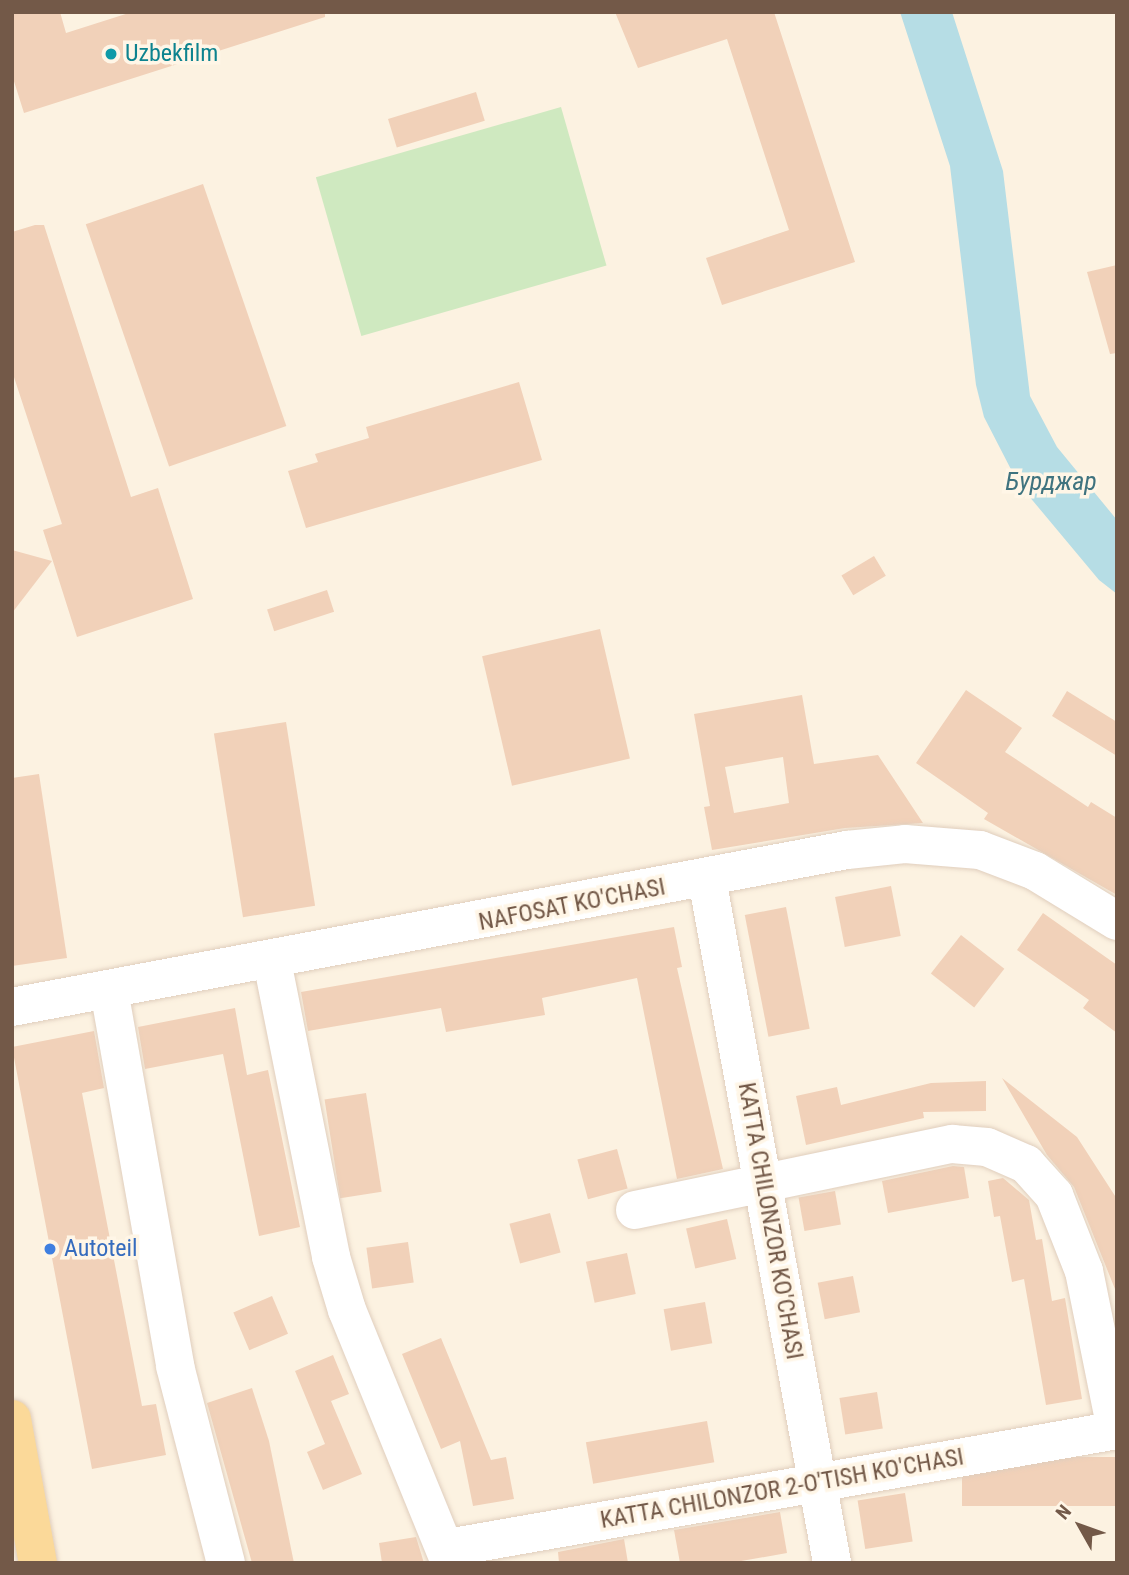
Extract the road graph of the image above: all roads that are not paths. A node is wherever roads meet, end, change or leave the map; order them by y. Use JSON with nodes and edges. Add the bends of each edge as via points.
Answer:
{"nodes":[{"id":1,"x":707,"y":879,"type":"junction"},
{"id":2,"x":1117,"y":921,"type":"edge"},
{"id":3,"x":272,"y":961,"type":"junction"},
{"id":4,"x":109,"y":990,"type":"junction"},
{"id":5,"x":12,"y":1007,"type":"edge"},
{"id":6,"x":763,"y":1183,"type":"junction"},
{"id":7,"x":635,"y":1210,"type":"dead end"},
{"id":8,"x":12,"y":1419,"type":"edge"},
{"id":9,"x":1116,"y":1430,"type":"edge"},
{"id":10,"x":817,"y":1482,"type":"junction"},
{"id":11,"x":449,"y":1555,"type":"edge"},
{"id":12,"x":38,"y":1563,"type":"edge"},
{"id":13,"x":226,"y":1563,"type":"edge"},
{"id":14,"x":832,"y":1563,"type":"edge"}],
"edges":[{"from":1,"to":2,"type":"street","name":"NAFOSAT KO'CHASI","via":[[893,845],[980,850],[1035,871]]},
{"from":1,"to":3,"type":"street","name":"NAFOSAT KO'CHASI"},
{"from":1,"to":6,"type":"street","name":"KATTA CHILONZOR KO'CHASI"},
{"from":3,"to":4,"type":"street","name":"NAFOSAT KO'CHASI"},
{"from":3,"to":11,"type":"street","via":[[331,1257],[347,1310]]},
{"from":4,"to":5,"type":"street","name":"NAFOSAT KO'CHASI"},
{"from":4,"to":13,"type":"street","via":[[174,1366]]},
{"from":6,"to":7,"type":"street"},
{"from":6,"to":9,"type":"street","via":[[952,1144],[987,1147],[1026,1164],[1054,1195],[1084,1271]]},
{"from":6,"to":10,"type":"street","name":"KATTA CHILONZOR KO'CHASI"},
{"from":8,"to":12,"type":"main road"},
{"from":9,"to":10,"type":"street","name":"KATTA CHILONZOR 2-O'TISH KO'CHASI"},
{"from":10,"to":11,"type":"street","name":"KATTA CHILONZOR 2-O'TISH KO'CHASI"},
{"from":10,"to":14,"type":"street","name":"KATTA CHILONZOR KO'CHASI"}]}
